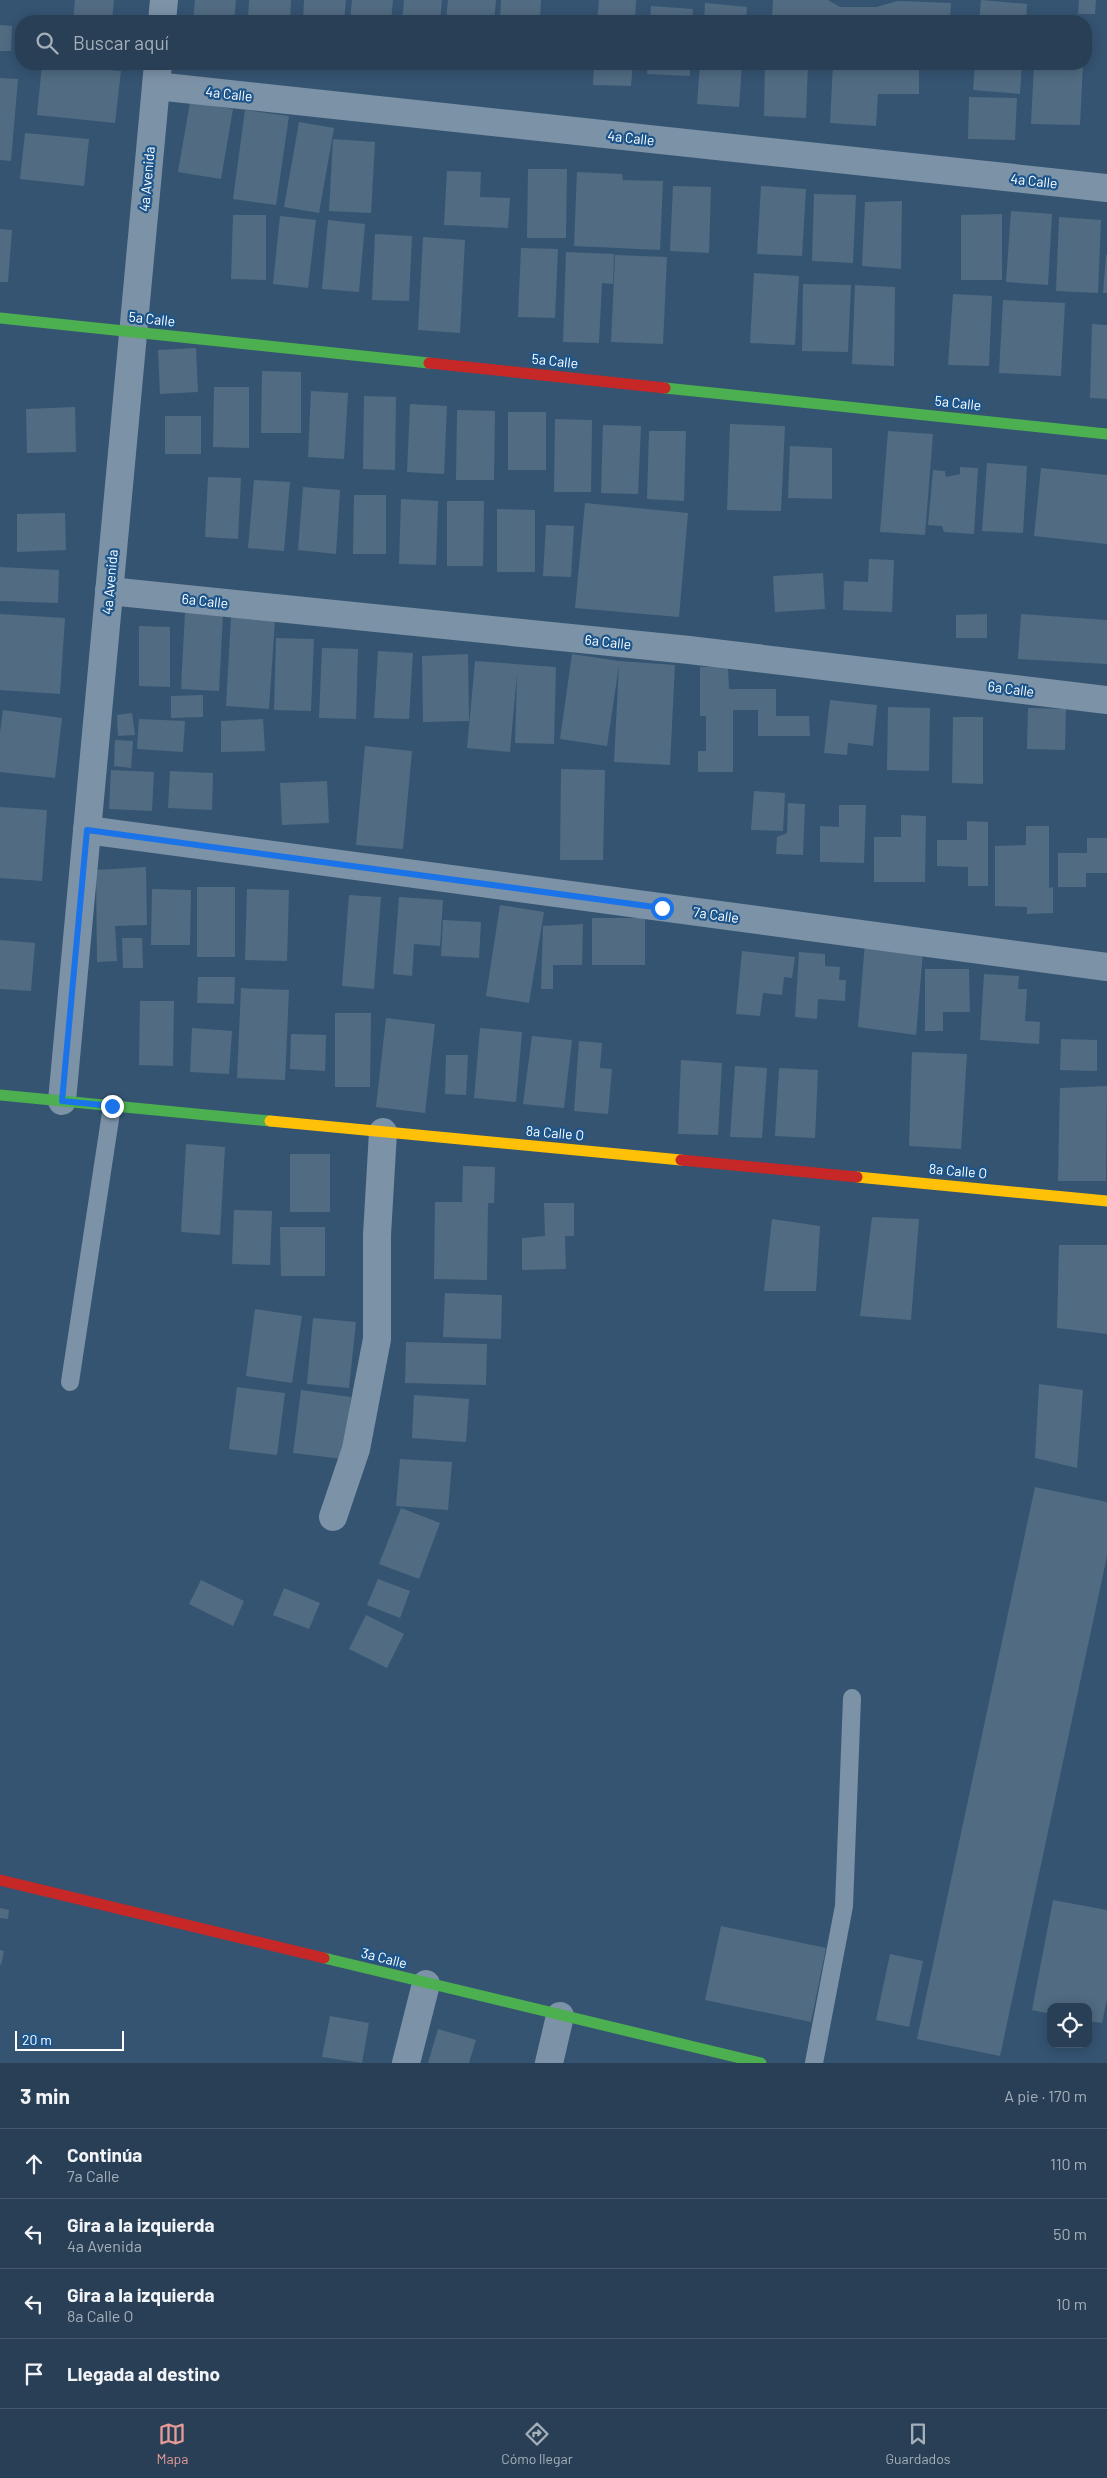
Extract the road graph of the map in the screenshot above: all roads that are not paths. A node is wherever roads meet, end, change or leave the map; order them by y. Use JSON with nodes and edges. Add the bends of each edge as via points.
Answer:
{"nodes":[{"id":1,"x":164,"y":0,"type":"edge"},
{"id":2,"x":163,"y":15,"type":"edge"},
{"id":3,"x":157,"y":75,"type":"edge"},
{"id":4,"x":1107,"y":188,"type":"edge"},
{"id":5,"x":0,"y":318,"type":"edge"},
{"id":6,"x":133,"y":332,"type":"junction"},
{"id":7,"x":1107,"y":434,"type":"edge"},
{"id":8,"x":109,"y":591,"type":"junction"},
{"id":9,"x":1107,"y":700,"type":"edge"},
{"id":10,"x":87,"y":830,"type":"junction"},
{"id":11,"x":1107,"y":967,"type":"edge"},
{"id":12,"x":0,"y":1095,"type":"edge"},
{"id":13,"x":62,"y":1101,"type":"junction"},
{"id":14,"x":112,"y":1106,"type":"junction"},
{"id":15,"x":383,"y":1132,"type":"junction"},
{"id":16,"x":1107,"y":1201,"type":"edge"},
{"id":17,"x":70,"y":1382,"type":"dead end"},
{"id":18,"x":333,"y":1517,"type":"dead end"},
{"id":19,"x":852,"y":1698,"type":"dead end"},
{"id":20,"x":0,"y":1880,"type":"edge"},
{"id":21,"x":426,"y":1984,"type":"junction"},
{"id":22,"x":560,"y":2016,"type":"junction"},
{"id":23,"x":406,"y":2063,"type":"edge"},
{"id":24,"x":549,"y":2063,"type":"edge"},
{"id":25,"x":761,"y":2063,"type":"edge"},
{"id":26,"x":814,"y":2063,"type":"edge"}],
"edges":[{"from":1,"to":2,"type":"street"},
{"from":3,"to":4,"type":"street","name":"4a Calle"},
{"from":3,"to":6,"type":"street","name":"4a Avenida"},
{"from":5,"to":6,"type":"street","name":"5a Calle"},
{"from":6,"to":7,"type":"street","name":"5a Calle"},
{"from":6,"to":8,"type":"street","name":"4a Avenida"},
{"from":8,"to":9,"type":"street","name":"6a Calle","via":[[689,650]]},
{"from":8,"to":10,"type":"street","name":"4a Avenida"},
{"from":10,"to":11,"type":"street","name":"7a Calle"},
{"from":10,"to":13,"type":"street","name":"4a Avenida"},
{"from":12,"to":13,"type":"street","name":"8a Calle O"},
{"from":13,"to":14,"type":"street","name":"8a Calle O"},
{"from":14,"to":15,"type":"street","name":"8a Calle O"},
{"from":14,"to":17,"type":"lane"},
{"from":15,"to":16,"type":"street","name":"8a Calle O"},
{"from":15,"to":18,"type":"street","via":[[377,1235],[377,1339],[356,1449]]},
{"from":19,"to":26,"type":"lane","via":[[844,1906]]},
{"from":20,"to":21,"type":"street","name":"3a Calle"},
{"from":21,"to":22,"type":"street","name":"3a Calle"},
{"from":21,"to":23,"type":"street"},
{"from":22,"to":24,"type":"street"},
{"from":22,"to":25,"type":"street","name":"3a Calle"}]}
